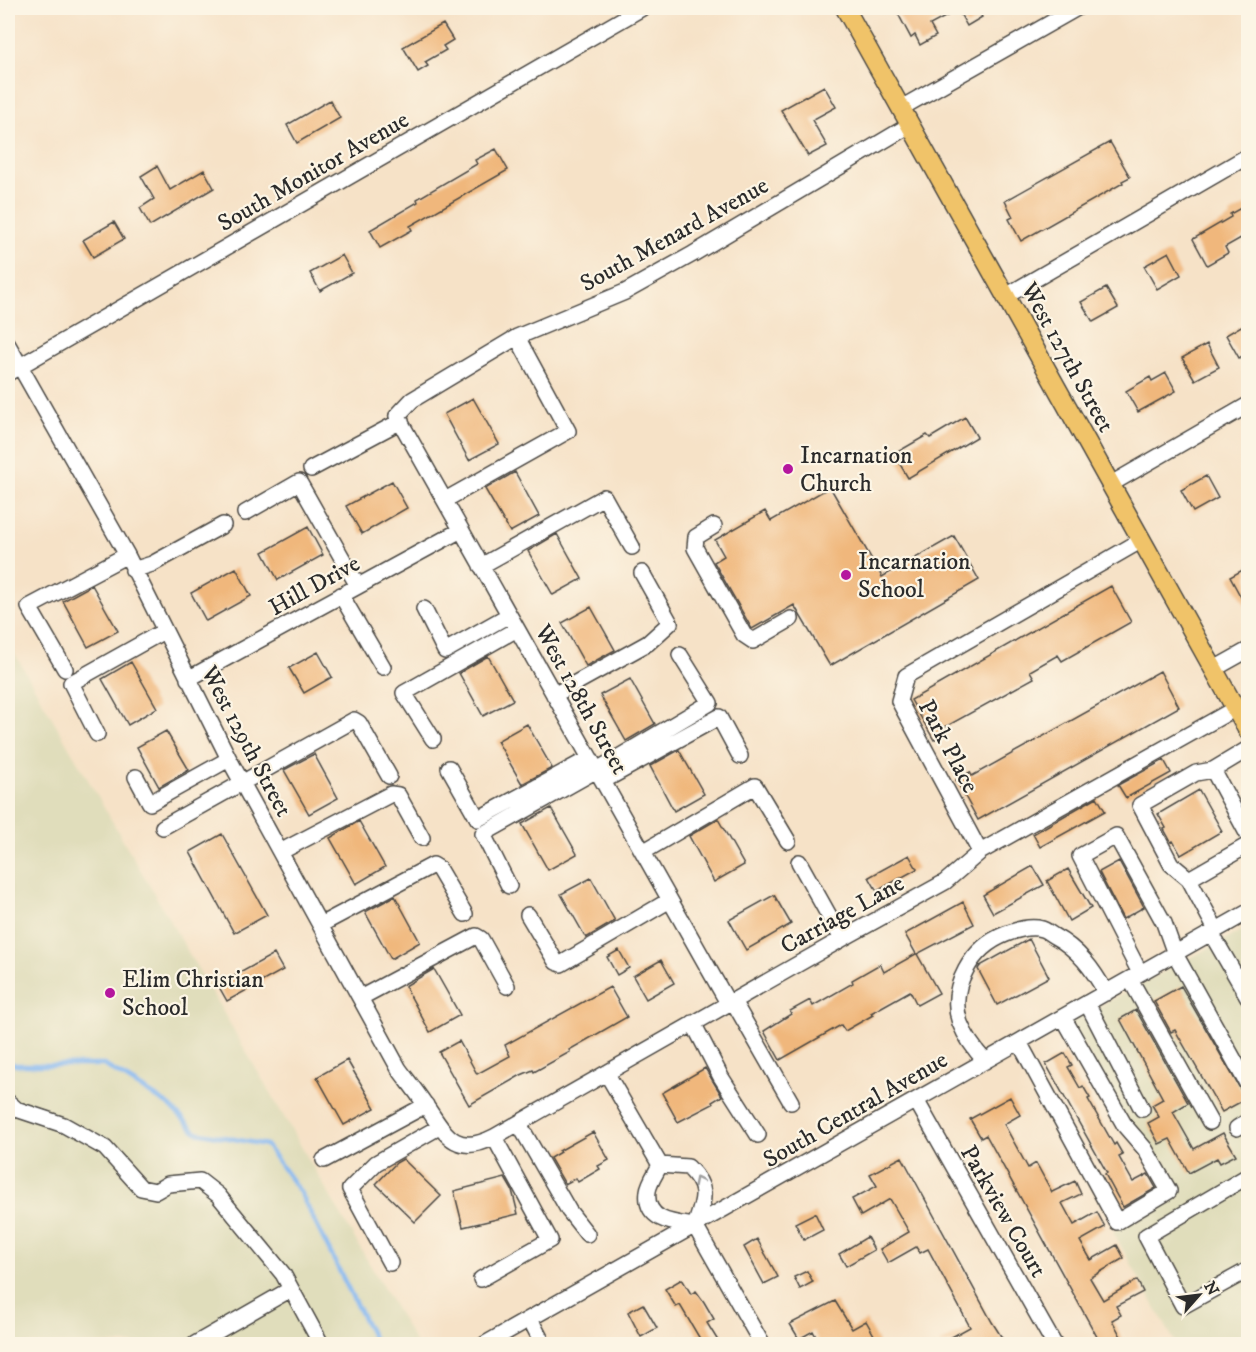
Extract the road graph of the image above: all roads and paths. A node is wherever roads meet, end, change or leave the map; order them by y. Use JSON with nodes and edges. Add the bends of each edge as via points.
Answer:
{"nodes":[{"id":1,"x":642,"y":8,"type":"edge"},
{"id":2,"x":845,"y":8,"type":"edge"},
{"id":3,"x":1077,"y":8,"type":"edge"},
{"id":4,"x":901,"y":108,"type":"junction"},
{"id":5,"x":910,"y":125,"type":"junction"},
{"id":6,"x":1248,"y":156,"type":"edge"},
{"id":7,"x":1006,"y":296,"type":"junction"},
{"id":8,"x":517,"y":337,"type":"junction"},
{"id":9,"x":8,"y":345,"type":"edge"},
{"id":10,"x":13,"y":369,"type":"edge"},
{"id":11,"x":1248,"y":405,"type":"edge"},
{"id":12,"x":399,"y":419,"type":"junction"},
{"id":13,"x":311,"y":469,"type":"dead end"},
{"id":14,"x":1111,"y":484,"type":"junction"},
{"id":15,"x":445,"y":500,"type":"junction"},
{"id":16,"x":245,"y":513,"type":"dead end"},
{"id":17,"x":223,"y":525,"type":"dead end"},
{"id":18,"x":714,"y":526,"type":"dead end"},
{"id":19,"x":461,"y":530,"type":"junction"},
{"id":20,"x":1142,"y":540,"type":"junction"},
{"id":21,"x":632,"y":547,"type":"dead end"},
{"id":22,"x":127,"y":555,"type":"junction"},
{"id":23,"x":481,"y":566,"type":"junction"},
{"id":24,"x":133,"y":570,"type":"junction"},
{"id":25,"x":642,"y":573,"type":"dead end"},
{"id":26,"x":358,"y":586,"type":"junction"},
{"id":27,"x":341,"y":595,"type":"junction"},
{"id":28,"x":424,"y":609,"type":"dead end"},
{"id":29,"x":509,"y":615,"type":"junction"},
{"id":30,"x":791,"y":619,"type":"dead end"},
{"id":31,"x":517,"y":629,"type":"junction"},
{"id":32,"x":164,"y":631,"type":"junction"},
{"id":33,"x":1248,"y":650,"type":"edge"},
{"id":34,"x":680,"y":655,"type":"dead end"},
{"id":35,"x":383,"y":667,"type":"dead end"},
{"id":36,"x":65,"y":669,"type":"dead end"},
{"id":37,"x":1214,"y":669,"type":"junction"},
{"id":38,"x":188,"y":679,"type":"junction"},
{"id":39,"x":554,"y":695,"type":"junction"},
{"id":40,"x":1236,"y":708,"type":"junction"},
{"id":41,"x":1248,"y":730,"type":"edge"},
{"id":42,"x":97,"y":734,"type":"dead end"},
{"id":43,"x":433,"y":739,"type":"dead end"},
{"id":44,"x":1248,"y":749,"type":"edge"},
{"id":45,"x":741,"y":756,"type":"dead end"},
{"id":46,"x":229,"y":759,"type":"junction"},
{"id":47,"x":449,"y":768,"type":"dead end"},
{"id":48,"x":597,"y":770,"type":"junction"},
{"id":49,"x":1213,"y":770,"type":"junction"},
{"id":50,"x":136,"y":777,"type":"dead end"},
{"id":51,"x":389,"y":777,"type":"dead end"},
{"id":52,"x":242,"y":783,"type":"junction"},
{"id":53,"x":163,"y":827,"type":"dead end"},
{"id":54,"x":1248,"y":835,"type":"edge"},
{"id":55,"x":422,"y":837,"type":"dead end"},
{"id":56,"x":788,"y":841,"type":"dead end"},
{"id":57,"x":1248,"y":845,"type":"edge"},
{"id":58,"x":280,"y":852,"type":"junction"},
{"id":59,"x":643,"y":852,"type":"junction"},
{"id":60,"x":980,"y":852,"type":"junction"},
{"id":61,"x":799,"y":862,"type":"dead end"},
{"id":62,"x":1189,"y":879,"type":"junction"},
{"id":63,"x":509,"y":886,"type":"dead end"},
{"id":64,"x":670,"y":900,"type":"junction"},
{"id":65,"x":1248,"y":912,"type":"edge"},
{"id":66,"x":465,"y":914,"type":"dead end"},
{"id":67,"x":528,"y":915,"type":"dead end"},
{"id":68,"x":320,"y":925,"type":"junction"},
{"id":69,"x":1214,"y":932,"type":"junction"},
{"id":70,"x":842,"y":939,"type":"junction"},
{"id":71,"x":1175,"y":954,"type":"junction"},
{"id":72,"x":1135,"y":976,"type":"junction"},
{"id":73,"x":507,"y":986,"type":"dead end"},
{"id":74,"x":1106,"y":993,"type":"junction"},
{"id":75,"x":1248,"y":997,"type":"edge"},
{"id":76,"x":360,"y":998,"type":"junction"},
{"id":77,"x":731,"y":1002,"type":"junction"},
{"id":78,"x":1087,"y":1003,"type":"junction"},
{"id":79,"x":1063,"y":1017,"type":"junction"},
{"id":80,"x":693,"y":1023,"type":"junction"},
{"id":81,"x":1019,"y":1042,"type":"junction"},
{"id":82,"x":985,"y":1061,"type":"junction"},
{"id":83,"x":607,"y":1074,"type":"junction"},
{"id":84,"x":1247,"y":1078,"type":"edge"},
{"id":85,"x":915,"y":1100,"type":"junction"},
{"id":86,"x":8,"y":1102,"type":"edge"},
{"id":87,"x":791,"y":1102,"type":"dead end"},
{"id":88,"x":426,"y":1105,"type":"junction"},
{"id":89,"x":1142,"y":1109,"type":"dead end"},
{"id":90,"x":1210,"y":1122,"type":"dead end"},
{"id":91,"x":519,"y":1124,"type":"junction"},
{"id":92,"x":439,"y":1127,"type":"junction"},
{"id":93,"x":758,"y":1135,"type":"dead end"},
{"id":94,"x":494,"y":1137,"type":"junction"},
{"id":95,"x":463,"y":1143,"type":"joint"},
{"id":96,"x":324,"y":1160,"type":"dead end"},
{"id":97,"x":660,"y":1165,"type":"junction"},
{"id":98,"x":1248,"y":1176,"type":"edge"},
{"id":99,"x":695,"y":1226,"type":"junction"},
{"id":100,"x":587,"y":1234,"type":"dead end"},
{"id":101,"x":390,"y":1263,"type":"dead end"},
{"id":102,"x":1248,"y":1270,"type":"edge"},
{"id":103,"x":482,"y":1279,"type":"dead end"},
{"id":104,"x":291,"y":1289,"type":"junction"},
{"id":105,"x":530,"y":1319,"type":"junction"},
{"id":106,"x":195,"y":1344,"type":"edge"},
{"id":107,"x":321,"y":1344,"type":"edge"},
{"id":108,"x":485,"y":1344,"type":"edge"},
{"id":109,"x":543,"y":1344,"type":"edge"},
{"id":110,"x":762,"y":1344,"type":"edge"},
{"id":111,"x":1054,"y":1344,"type":"edge"}],
"edges":[{"from":1,"to":10,"type":"street","name":"South Monitor Avenue"},
{"from":2,"to":4,"type":"main road","name":"West 127th Street"},
{"from":3,"to":4,"type":"street"},
{"from":4,"to":5,"type":"main road","name":"West 127th Street"},
{"from":5,"to":7,"type":"main road","name":"West 127th Street"},
{"from":5,"to":8,"type":"street","name":"South Menard Avenue","via":[[625,292]]},
{"from":6,"to":7,"type":"street"},
{"from":7,"to":14,"type":"main road","name":"West 127th Street"},
{"from":8,"to":12,"type":"street","name":"South Menard Avenue","via":[[412,400]]},
{"from":8,"to":15,"type":"street","via":[[568,432]]},
{"from":9,"to":10,"type":"street","name":"West 129th Street"},
{"from":10,"to":22,"type":"street","name":"West 129th Street"},
{"from":11,"to":14,"type":"street"},
{"from":12,"to":13,"type":"street","name":"South Menard Avenue"},
{"from":12,"to":15,"type":"street","name":"West 128th Street"},
{"from":14,"to":20,"type":"main road","name":"West 127th Street"},
{"from":15,"to":19,"type":"street","name":"West 128th Street"},
{"from":16,"to":26,"type":"street","via":[[299,482]]},
{"from":17,"to":24,"type":"street","via":[[152,564]]},
{"from":18,"to":30,"type":"street","via":[[696,537],[695,548],[744,634],[753,641]]},
{"from":19,"to":23,"type":"street","name":"West 128th Street"},
{"from":19,"to":26,"type":"street","name":"Hill Drive"},
{"from":20,"to":37,"type":"main road","name":"West 127th Street"},
{"from":20,"to":60,"type":"street","name":"Park Place","via":[[906,676],[899,701]]},
{"from":21,"to":23,"type":"street","via":[[604,497]]},
{"from":22,"to":24,"type":"street","name":"West 129th Street"},
{"from":22,"to":36,"type":"street","via":[[29,607]]},
{"from":23,"to":29,"type":"street","name":"West 128th Street"},
{"from":24,"to":32,"type":"street","name":"West 129th Street"},
{"from":25,"to":39,"type":"street","via":[[670,622],[648,643]]},
{"from":26,"to":27,"type":"street","name":"Hill Drive"},
{"from":27,"to":35,"type":"street"},
{"from":27,"to":38,"type":"street","name":"Hill Drive"},
{"from":28,"to":29,"type":"street","via":[[445,651]]},
{"from":29,"to":31,"type":"street","name":"West 128th Street"},
{"from":31,"to":39,"type":"street","name":"West 128th Street"},
{"from":31,"to":43,"type":"street","via":[[404,693]]},
{"from":32,"to":38,"type":"street","name":"West 129th Street"},
{"from":32,"to":42,"type":"street","via":[[71,683]]},
{"from":33,"to":37,"type":"street"},
{"from":34,"to":48,"type":"street","via":[[710,703]]},
{"from":37,"to":40,"type":"main road","name":"West 127th Street"},
{"from":38,"to":46,"type":"street","name":"West 129th Street"},
{"from":39,"to":48,"type":"street","name":"West 128th Street"},
{"from":40,"to":41,"type":"main road","name":"West 127th Street"},
{"from":40,"to":60,"type":"street","name":"Carriage Lane"},
{"from":44,"to":49,"type":"street"},
{"from":45,"to":48,"type":"street","via":[[719,717]]},
{"from":46,"to":50,"type":"street","via":[[150,803]]},
{"from":46,"to":52,"type":"street","name":"West 129th Street"},
{"from":47,"to":48,"type":"street","via":[[478,819]]},
{"from":48,"to":59,"type":"street","name":"West 128th Street"},
{"from":48,"to":63,"type":"street","via":[[483,834]]},
{"from":49,"to":54,"type":"street"},
{"from":49,"to":62,"type":"street","via":[[1196,773],[1140,805],[1171,864]]},
{"from":51,"to":52,"type":"street","via":[[354,720]]},
{"from":52,"to":53,"type":"street"},
{"from":52,"to":58,"type":"street","name":"West 129th Street"},
{"from":55,"to":58,"type":"street","via":[[398,795],[392,794]]},
{"from":56,"to":59,"type":"street","via":[[755,786]]},
{"from":57,"to":62,"type":"street"},
{"from":58,"to":68,"type":"street","name":"West 129th Street"},
{"from":59,"to":64,"type":"street","name":"West 128th Street"},
{"from":60,"to":70,"type":"street","name":"Carriage Lane","via":[[945,882]]},
{"from":61,"to":70,"type":"street"},
{"from":62,"to":69,"type":"street"},
{"from":64,"to":67,"type":"street","via":[[561,964],[556,962]]},
{"from":64,"to":77,"type":"street","name":"West 128th Street"},
{"from":65,"to":69,"type":"street","name":"South Central Avenue"},
{"from":66,"to":68,"type":"street","via":[[433,865]]},
{"from":68,"to":76,"type":"street","name":"West 129th Street"},
{"from":69,"to":71,"type":"street","name":"South Central Avenue"},
{"from":69,"to":75,"type":"street"},
{"from":70,"to":77,"type":"street","name":"Carriage Lane"},
{"from":71,"to":72,"type":"street","name":"South Central Avenue"},
{"from":71,"to":72,"type":"street","via":[[1164,923],[1116,836],[1080,856]]},
{"from":71,"to":84,"type":"street"},
{"from":72,"to":74,"type":"street","name":"South Central Avenue"},
{"from":72,"to":90,"type":"street"},
{"from":73,"to":76,"type":"street","via":[[476,936]]},
{"from":74,"to":78,"type":"street","name":"South Central Avenue"},
{"from":74,"to":82,"type":"street","via":[[1081,956],[1042,929],[1018,930],[995,938],[976,953],[964,974],[958,997],[960,1021],[969,1043]]},
{"from":76,"to":88,"type":"street","name":"West 129th Street","via":[[399,1069]]},
{"from":77,"to":80,"type":"street","name":"Carriage Lane"},
{"from":77,"to":87,"type":"street","name":"West 128th Street"},
{"from":78,"to":79,"type":"street","name":"South Central Avenue"},
{"from":78,"to":89,"type":"street"},
{"from":79,"to":81,"type":"street","name":"South Central Avenue"},
{"from":79,"to":81,"type":"street","via":[[1125,1126],[1145,1149],[1168,1191],[1117,1222]]},
{"from":80,"to":83,"type":"street","name":"Carriage Lane"},
{"from":80,"to":93,"type":"street"},
{"from":81,"to":82,"type":"street","name":"South Central Avenue"},
{"from":82,"to":85,"type":"street","name":"South Central Avenue"},
{"from":83,"to":91,"type":"street","name":"Carriage Lane"},
{"from":83,"to":97,"type":"street"},
{"from":85,"to":99,"type":"street","name":"South Central Avenue"},
{"from":85,"to":111,"type":"street","name":"Parkview Court"},
{"from":86,"to":104,"type":"street","via":[[64,1125],[105,1148],[141,1188],[156,1191],[168,1184],[200,1181],[218,1196]]},
{"from":88,"to":92,"type":"street","name":"West 129th Street"},
{"from":88,"to":96,"type":"street"},
{"from":91,"to":94,"type":"street","name":"Carriage Lane"},
{"from":91,"to":100,"type":"street","via":[[569,1211]]},
{"from":92,"to":95,"type":"street","name":"West 129th Street"},
{"from":92,"to":101,"type":"street","via":[[376,1163],[350,1189]]},
{"from":94,"to":95,"type":"street","name":"Carriage Lane","via":[[484,1143]]},
{"from":94,"to":103,"type":"street","via":[[550,1240]]},
{"from":99,"to":97,"type":"street","one_way":true,"via":[[703,1202],[699,1178],[688,1167]]},
{"from":97,"to":99,"type":"street","via":[[648,1190],[656,1217],[668,1223]]},
{"from":98,"to":102,"type":"street","via":[[1146,1236],[1183,1306]]},
{"from":99,"to":105,"type":"street","name":"South Central Avenue"},
{"from":99,"to":110,"type":"street"},
{"from":104,"to":106,"type":"street"},
{"from":104,"to":107,"type":"street"},
{"from":105,"to":108,"type":"street","name":"South Central Avenue"},
{"from":105,"to":109,"type":"street"}]}
